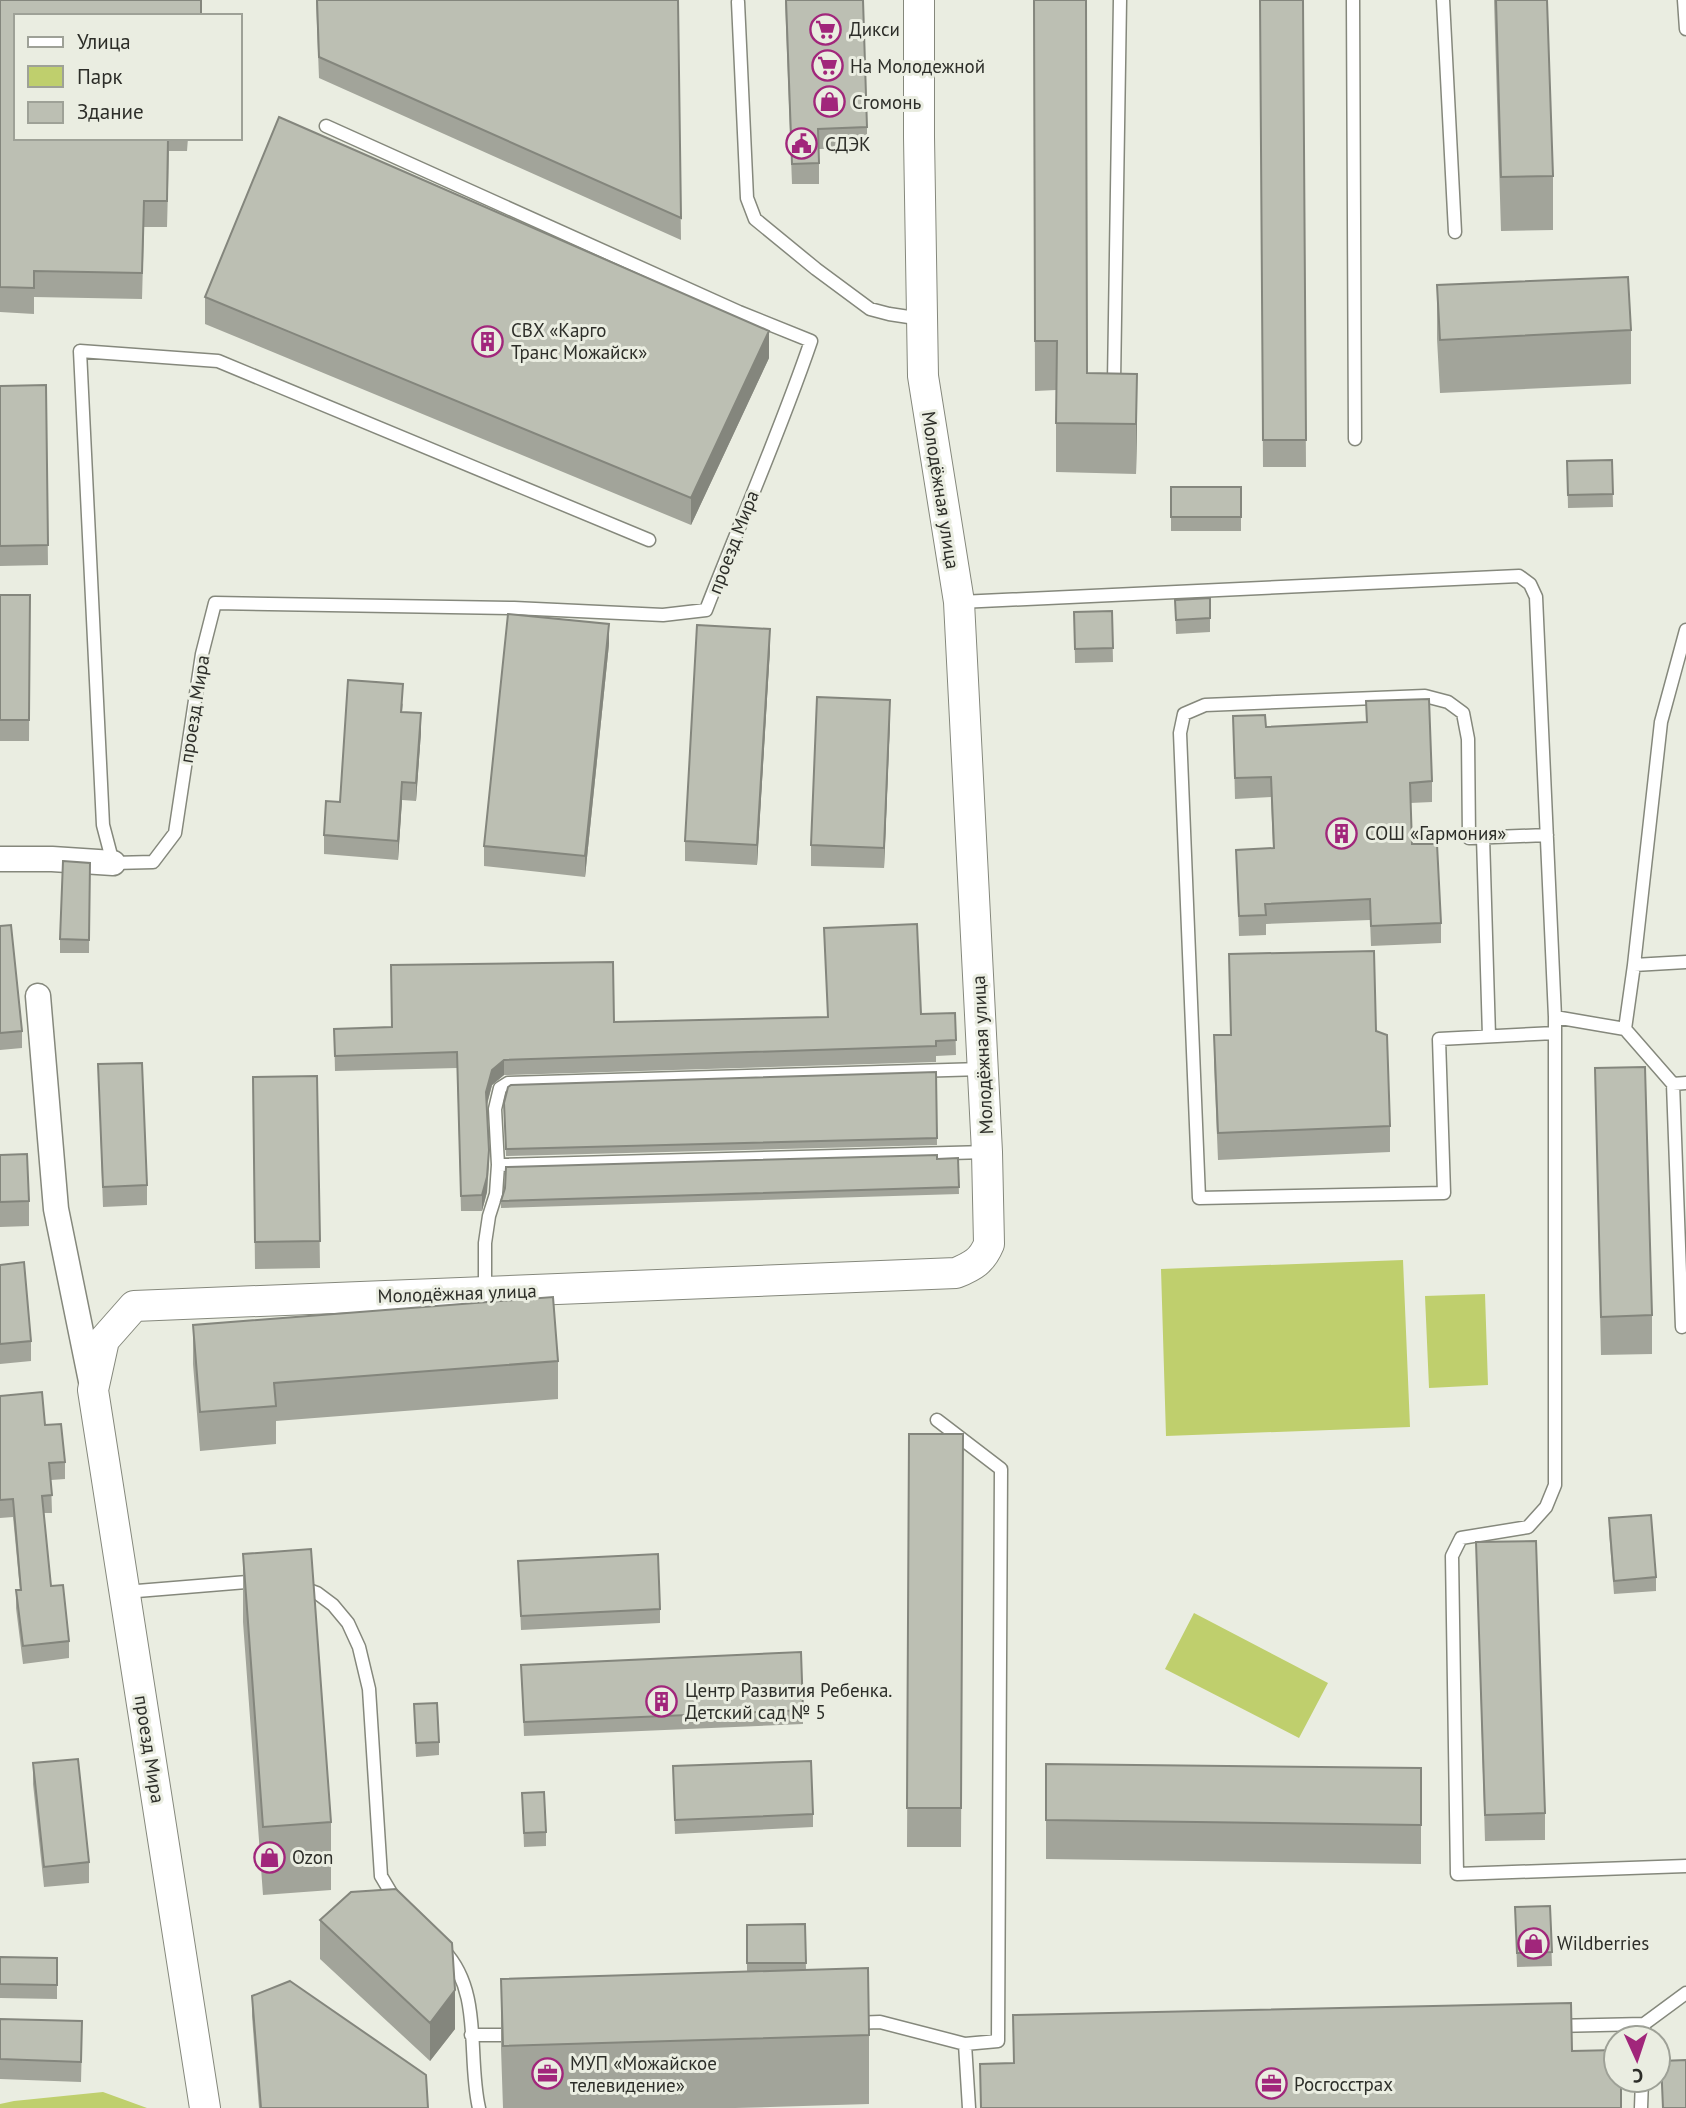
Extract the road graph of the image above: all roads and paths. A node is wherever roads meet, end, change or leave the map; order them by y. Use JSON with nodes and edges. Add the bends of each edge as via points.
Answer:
{"nodes":[{"id":1,"x":919,"y":0,"type":"edge"},
{"id":2,"x":1120,"y":0,"type":"edge"},
{"id":3,"x":1353,"y":0,"type":"edge"},
{"id":4,"x":1443,"y":0,"type":"edge"},
{"id":5,"x":1684,"y":0,"type":"edge"},
{"id":6,"x":738,"y":2,"type":"edge"},
{"id":7,"x":1686,"y":29,"type":"edge"},
{"id":8,"x":326,"y":126,"type":"dead end"},
{"id":9,"x":1455,"y":232,"type":"dead end"},
{"id":10,"x":922,"y":319,"type":"junction"},
{"id":11,"x":1114,"y":382,"type":"edge"},
{"id":12,"x":1355,"y":439,"type":"dead end"},
{"id":13,"x":649,"y":540,"type":"dead end"},
{"id":14,"x":959,"y":602,"type":"junction"},
{"id":15,"x":1686,"y":630,"type":"edge"},
{"id":16,"x":1547,"y":835,"type":"junction"},
{"id":17,"x":1483,"y":837,"type":"junction"},
{"id":18,"x":0,"y":859,"type":"edge"},
{"id":19,"x":113,"y":863,"type":"junction"},
{"id":20,"x":1686,"y":962,"type":"edge"},
{"id":21,"x":1634,"y":965,"type":"junction"},
{"id":22,"x":38,"y":996,"type":"dead end"},
{"id":23,"x":1555,"y":1017,"type":"junction"},
{"id":24,"x":1625,"y":1029,"type":"junction"},
{"id":25,"x":1555,"y":1032,"type":"junction"},
{"id":26,"x":1489,"y":1036,"type":"junction"},
{"id":27,"x":983,"y":1069,"type":"junction"},
{"id":28,"x":1680,"y":1084,"type":"edge"},
{"id":29,"x":987,"y":1152,"type":"junction"},
{"id":30,"x":498,"y":1165,"type":"junction"},
{"id":31,"x":485,"y":1292,"type":"junction"},
{"id":32,"x":134,"y":1306,"type":"joint"},
{"id":33,"x":1682,"y":1327,"type":"dead end"},
{"id":34,"x":93,"y":1390,"type":"junction"},
{"id":35,"x":937,"y":1420,"type":"dead end"},
{"id":36,"x":267,"y":1582,"type":"edge"},
{"id":37,"x":290,"y":1583,"type":"edge"},
{"id":38,"x":125,"y":1592,"type":"junction"},
{"id":39,"x":1686,"y":1866,"type":"edge"},
{"id":40,"x":410,"y":1918,"type":"edge"},
{"id":41,"x":437,"y":1943,"type":"edge"},
{"id":42,"x":1686,"y":1993,"type":"edge"},
{"id":43,"x":838,"y":2024,"type":"edge"},
{"id":44,"x":1644,"y":2024,"type":"edge"},
{"id":45,"x":1602,"y":2025,"type":"edge"},
{"id":46,"x":1534,"y":2027,"type":"edge"},
{"id":47,"x":532,"y":2034,"type":"edge"},
{"id":48,"x":471,"y":2035,"type":"junction"},
{"id":49,"x":998,"y":2041,"type":"junction"},
{"id":50,"x":1012,"y":2041,"type":"edge"},
{"id":51,"x":965,"y":2044,"type":"junction"},
{"id":52,"x":205,"y":2108,"type":"edge"},
{"id":53,"x":479,"y":2108,"type":"edge"},
{"id":54,"x":969,"y":2108,"type":"edge"}],
"edges":[{"from":1,"to":10,"type":"street","name":"Молодёжная улица"},
{"from":2,"to":11,"type":"lane"},
{"from":3,"to":12,"type":"lane"},
{"from":4,"to":9,"type":"lane"},
{"from":5,"to":7,"type":"lane"},
{"from":6,"to":10,"type":"lane","via":[[747,198],[755,219],[870,309]]},
{"from":8,"to":19,"type":"lane","name":"проезд Мира","via":[[811,341],[706,610],[663,615],[215,603],[202,654],[175,833],[153,862]]},
{"from":10,"to":14,"type":"street","name":"Молодёжная улица","via":[[923,376]]},
{"from":13,"to":19,"type":"lane","via":[[218,361],[80,351],[103,825]]},
{"from":14,"to":16,"type":"lane","via":[[1519,576],[1530,584],[1536,597]]},
{"from":14,"to":27,"type":"street","name":"Молодёжная улица"},
{"from":15,"to":21,"type":"lane","via":[[1661,722]]},
{"from":16,"to":17,"type":"lane"},
{"from":16,"to":23,"type":"lane"},
{"from":17,"to":26,"type":"lane"},
{"from":17,"to":26,"type":"lane","via":[[1469,838],[1468,739],[1463,713],[1448,702],[1425,696],[1205,705],[1184,714],[1180,733],[1199,1198],[1444,1193],[1439,1039]]},
{"from":18,"to":19,"type":"street","name":"проезд Мира"},
{"from":20,"to":21,"type":"lane"},
{"from":21,"to":24,"type":"lane"},
{"from":22,"to":34,"type":"street","name":"проезд Мира","via":[[56,1209]]},
{"from":23,"to":24,"type":"lane"},
{"from":23,"to":25,"type":"lane"},
{"from":24,"to":28,"type":"lane"},
{"from":25,"to":26,"type":"lane"},
{"from":25,"to":39,"type":"lane","via":[[1555,1485],[1546,1507],[1528,1527],[1461,1538],[1452,1556],[1457,1874]]},
{"from":27,"to":29,"type":"street","name":"Молодёжная улица"},
{"from":27,"to":30,"type":"lane","via":[[508,1083],[500,1088],[495,1109]]},
{"from":28,"to":33,"type":"lane"},
{"from":29,"to":30,"type":"lane"},
{"from":29,"to":31,"type":"street","name":"Молодёжная улица","via":[[989,1244],[974,1266],[956,1273]]},
{"from":30,"to":31,"type":"lane","via":[[485,1242]]},
{"from":31,"to":32,"type":"street","name":"Молодёжная улица"},
{"from":32,"to":34,"type":"street","name":"проезд Мира","via":[[104,1340]]},
{"from":34,"to":38,"type":"street","name":"проезд Мира"},
{"from":35,"to":49,"type":"lane","via":[[1001,1469]]},
{"from":36,"to":38,"type":"lane"},
{"from":37,"to":40,"type":"lane","via":[[317,1592],[333,1605],[359,1647],[369,1689],[381,1876]]},
{"from":38,"to":52,"type":"street","name":"проезд Мира"},
{"from":41,"to":48,"type":"lane","via":[[461,1978],[470,2004]]},
{"from":42,"to":44,"type":"lane"},
{"from":43,"to":51,"type":"lane","via":[[880,2022]]},
{"from":45,"to":46,"type":"lane"},
{"from":47,"to":48,"type":"lane"},
{"from":48,"to":53,"type":"lane"},
{"from":49,"to":50,"type":"lane"},
{"from":49,"to":51,"type":"lane"},
{"from":51,"to":54,"type":"lane"}]}
